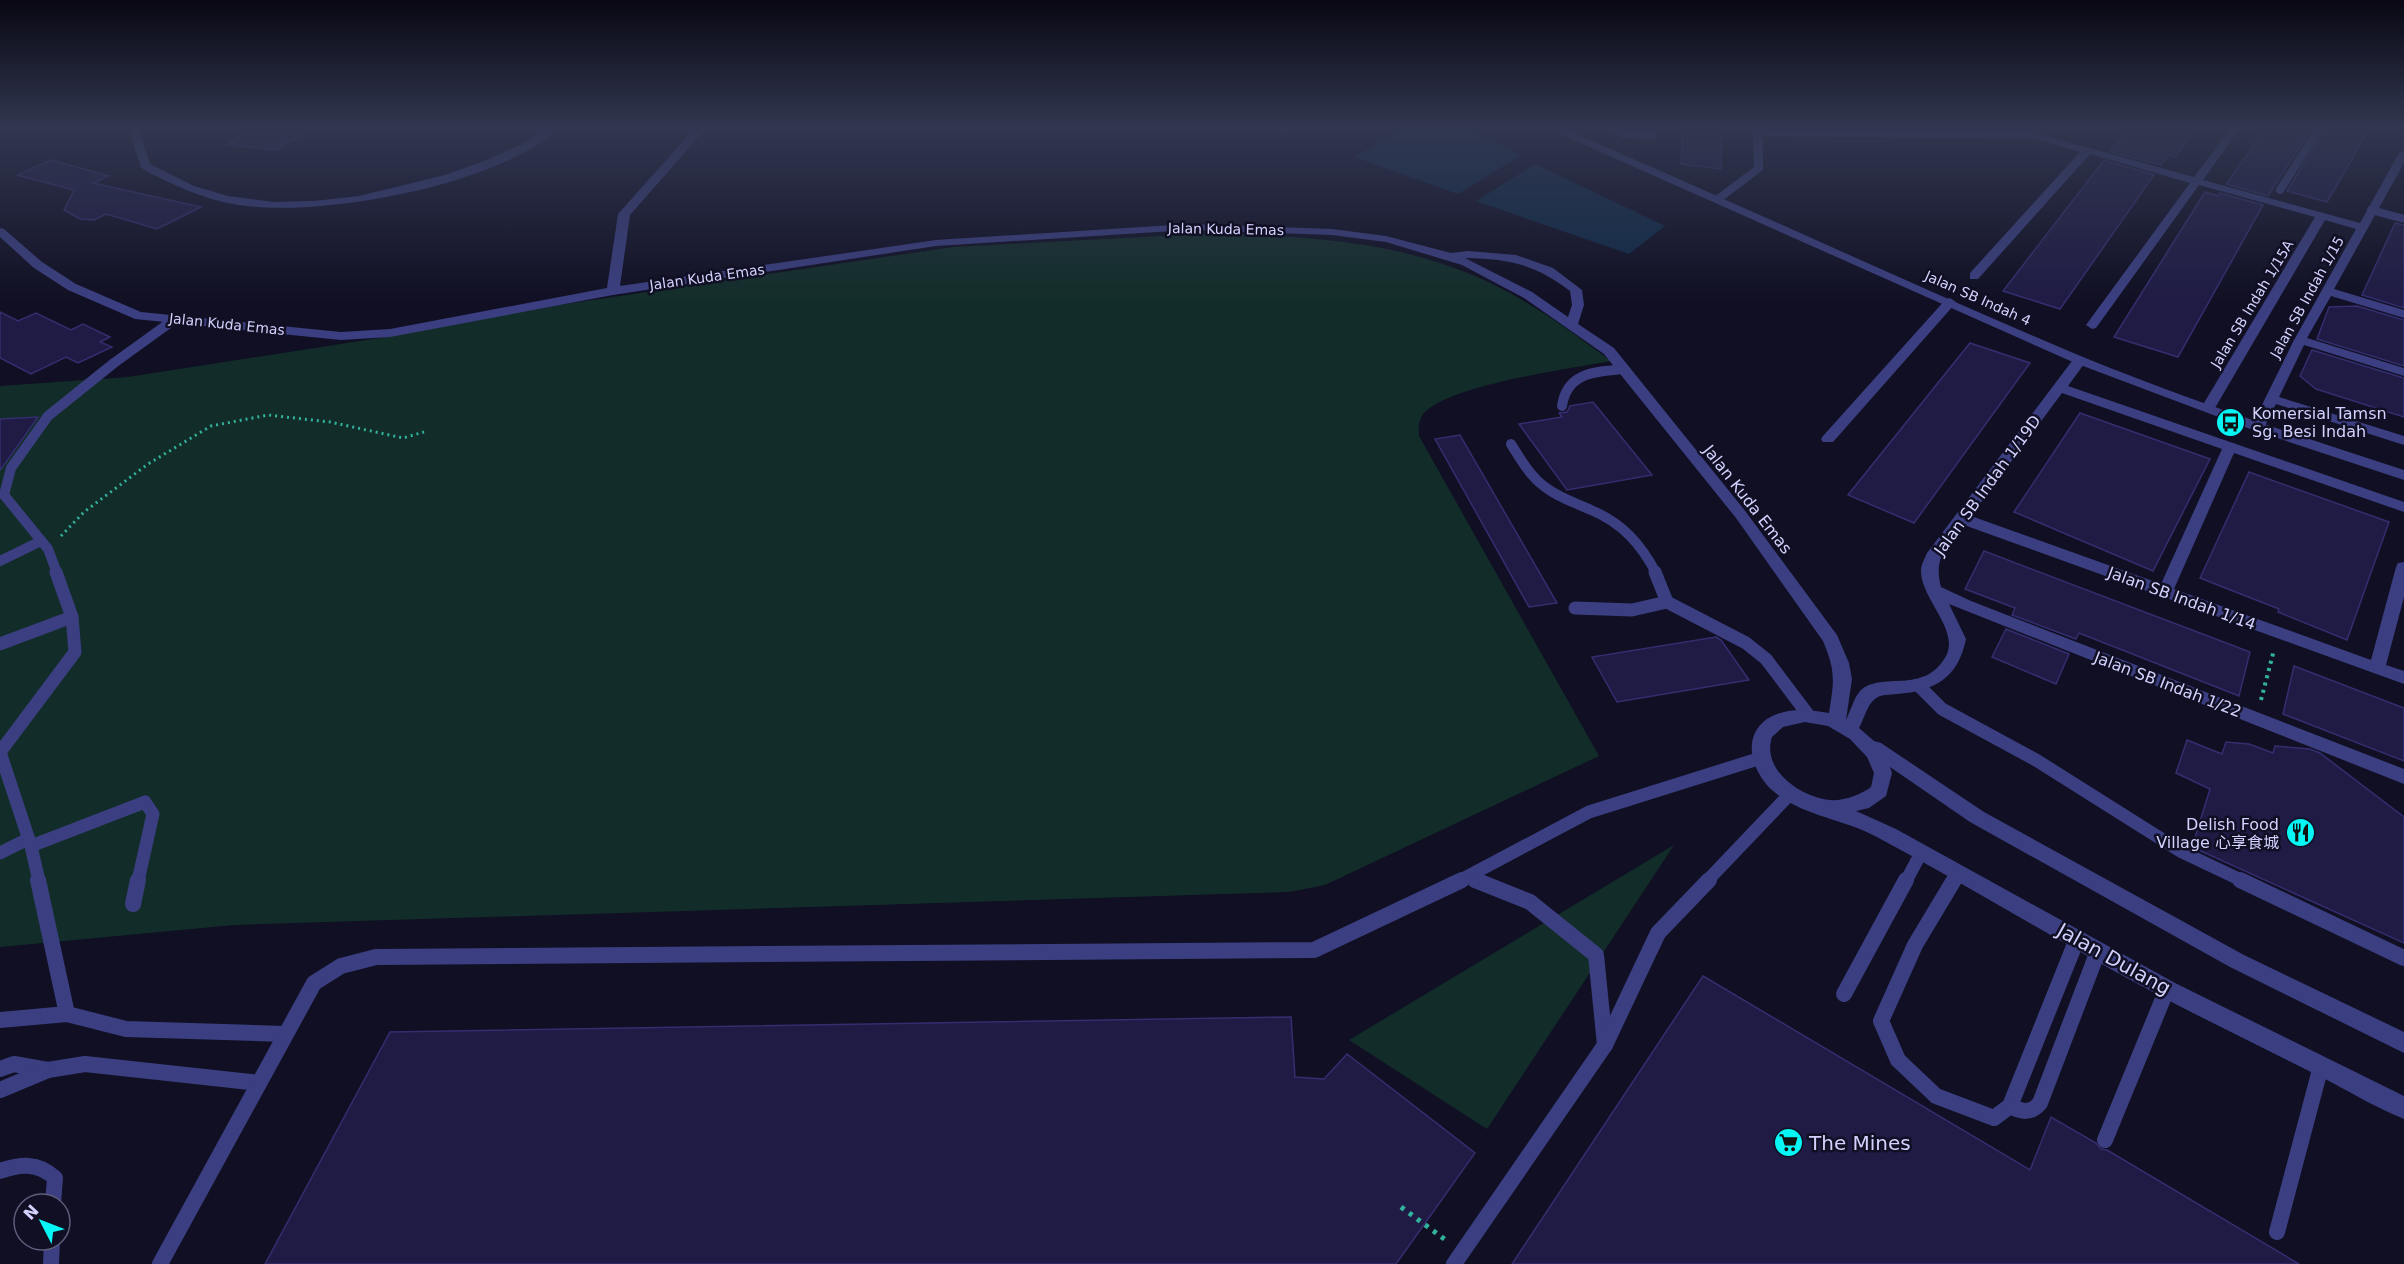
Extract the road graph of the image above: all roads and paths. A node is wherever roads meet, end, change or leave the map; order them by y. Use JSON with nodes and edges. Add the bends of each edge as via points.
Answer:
{"nodes":[{"id":1,"x":183,"y":185,"type":"edge"},
{"id":2,"x":423,"y":185,"type":"edge"},
{"id":3,"x":650,"y":185,"type":"edge"},
{"id":4,"x":1685,"y":185,"type":"edge"},
{"id":5,"x":1737,"y":185,"type":"edge"},
{"id":6,"x":2056,"y":185,"type":"edge"},
{"id":7,"x":2193,"y":185,"type":"edge"},
{"id":8,"x":2211,"y":185,"type":"edge"},
{"id":9,"x":2283,"y":185,"type":"edge"},
{"id":10,"x":2385,"y":185,"type":"edge"},
{"id":11,"x":2280,"y":190,"type":"dead end"},
{"id":12,"x":1718,"y":199,"type":"junction"},
{"id":13,"x":2371,"y":210,"type":"junction"},
{"id":14,"x":2322,"y":215,"type":"junction"},
{"id":15,"x":2404,"y":219,"type":"edge"},
{"id":16,"x":2362,"y":227,"type":"junction"},
{"id":17,"x":0,"y":231,"type":"edge"},
{"id":18,"x":1440,"y":253,"type":"junction"},
{"id":19,"x":1974,"y":276,"type":"dead end"},
{"id":20,"x":614,"y":291,"type":"junction"},
{"id":21,"x":2327,"y":291,"type":"junction"},
{"id":22,"x":1950,"y":302,"type":"junction"},
{"id":23,"x":2404,"y":314,"type":"edge"},
{"id":24,"x":175,"y":319,"type":"junction"},
{"id":25,"x":1572,"y":324,"type":"junction"},
{"id":26,"x":2092,"y":325,"type":"dead end"},
{"id":27,"x":2300,"y":340,"type":"junction"},
{"id":28,"x":2080,"y":360,"type":"junction"},
{"id":29,"x":1624,"y":369,"type":"junction"},
{"id":30,"x":2404,"y":372,"type":"edge"},
{"id":31,"x":2059,"y":387,"type":"junction"},
{"id":32,"x":2270,"y":398,"type":"junction"},
{"id":33,"x":1562,"y":406,"type":"dead end"},
{"id":34,"x":2208,"y":408,"type":"junction"},
{"id":35,"x":2258,"y":427,"type":"junction"},
{"id":36,"x":424,"y":432,"type":"dead end"},
{"id":37,"x":1828,"y":439,"type":"dead end"},
{"id":38,"x":2404,"y":441,"type":"edge"},
{"id":39,"x":1511,"y":444,"type":"dead end"},
{"id":40,"x":2230,"y":447,"type":"junction"},
{"id":41,"x":2404,"y":475,"type":"edge"},
{"id":42,"x":2404,"y":507,"type":"edge"},
{"id":43,"x":1960,"y":518,"type":"junction"},
{"id":44,"x":45,"y":545,"type":"junction"},
{"id":45,"x":0,"y":561,"type":"edge"},
{"id":46,"x":2404,"y":567,"type":"edge"},
{"id":47,"x":1934,"y":590,"type":"junction"},
{"id":48,"x":2165,"y":592,"type":"junction"},
{"id":49,"x":1667,"y":602,"type":"junction"},
{"id":50,"x":1575,"y":608,"type":"dead end"},
{"id":51,"x":72,"y":617,"type":"junction"},
{"id":52,"x":2278,"y":633,"type":"junction"},
{"id":53,"x":0,"y":644,"type":"edge"},
{"id":54,"x":2377,"y":669,"type":"junction"},
{"id":55,"x":2404,"y":678,"type":"edge"},
{"id":56,"x":1919,"y":686,"type":"junction"},
{"id":57,"x":1809,"y":716,"type":"junction"},
{"id":58,"x":2256,"y":718,"type":"junction"},
{"id":59,"x":1843,"y":726,"type":"junction"},
{"id":60,"x":1869,"y":744,"type":"junction"},
{"id":61,"x":0,"y":752,"type":"edge"},
{"id":62,"x":1761,"y":758,"type":"junction"},
{"id":63,"x":2404,"y":777,"type":"edge"},
{"id":64,"x":1791,"y":793,"type":"junction"},
{"id":65,"x":1827,"y":807,"type":"junction"},
{"id":66,"x":30,"y":843,"type":"junction"},
{"id":67,"x":0,"y":853,"type":"edge"},
{"id":68,"x":1922,"y":853,"type":"junction"},
{"id":69,"x":1958,"y":874,"type":"junction"},
{"id":70,"x":1468,"y":877,"type":"junction"},
{"id":71,"x":133,"y":904,"type":"dead end"},
{"id":72,"x":2077,"y":939,"type":"junction"},
{"id":73,"x":2098,"y":951,"type":"junction"},
{"id":74,"x":2404,"y":958,"type":"edge"},
{"id":75,"x":2167,"y":989,"type":"junction"},
{"id":76,"x":1844,"y":994,"type":"dead end"},
{"id":77,"x":67,"y":1014,"type":"junction"},
{"id":78,"x":0,"y":1020,"type":"edge"},
{"id":79,"x":285,"y":1034,"type":"junction"},
{"id":80,"x":2404,"y":1043,"type":"edge"},
{"id":81,"x":1605,"y":1045,"type":"junction"},
{"id":82,"x":2321,"y":1066,"type":"junction"},
{"id":83,"x":0,"y":1069,"type":"edge"},
{"id":84,"x":48,"y":1070,"type":"junction"},
{"id":85,"x":259,"y":1083,"type":"junction"},
{"id":86,"x":0,"y":1090,"type":"edge"},
{"id":87,"x":2010,"y":1106,"type":"junction"},
{"id":88,"x":2404,"y":1108,"type":"edge"},
{"id":89,"x":2105,"y":1140,"type":"dead end"},
{"id":90,"x":0,"y":1171,"type":"edge"},
{"id":91,"x":54,"y":1192,"type":"edge"},
{"id":92,"x":1401,"y":1207,"type":"dead end"},
{"id":93,"x":2277,"y":1232,"type":"dead end"},
{"id":94,"x":1449,"y":1243,"type":"dead end"},
{"id":95,"x":160,"y":1264,"type":"edge"},
{"id":96,"x":1454,"y":1264,"type":"edge"}],
"edges":[{"from":1,"to":2,"type":"street","via":[[239,202],[291,207],[335,203]]},
{"from":3,"to":20,"type":"street","via":[[624,214]]},
{"from":4,"to":12,"type":"street","name":"Jalan SB Indah 4"},
{"from":5,"to":12,"type":"street"},
{"from":6,"to":19,"type":"street"},
{"from":7,"to":26,"type":"street"},
{"from":8,"to":14,"type":"street"},
{"from":9,"to":11,"type":"lane"},
{"from":10,"to":13,"type":"street","name":"Jalan SB Indah 1/15"},
{"from":12,"to":22,"type":"street","name":"Jalan SB Indah 4"},
{"from":13,"to":15,"type":"lane"},
{"from":13,"to":16,"type":"street","name":"Jalan SB Indah 1/15"},
{"from":14,"to":16,"type":"street"},
{"from":14,"to":34,"type":"street","name":"Jalan SB Indah 1/15A"},
{"from":16,"to":21,"type":"street","name":"Jalan SB Indah 1/15"},
{"from":17,"to":24,"type":"street","name":"Jalan Kuda Emas","via":[[38,265],[72,287],[139,316]]},
{"from":18,"to":20,"type":"street","name":"Jalan Kuda Emas","via":[[1386,239],[1332,232],[1189,226],[936,243]]},
{"from":18,"to":25,"type":"street","name":"Jalan Kuda Emas","via":[[1466,262],[1528,295]]},
{"from":18,"to":25,"type":"street","name":"Jalan Kuda Emas","via":[[1494,256],[1550,271],[1576,291],[1578,305]]},
{"from":20,"to":24,"type":"street","name":"Jalan Kuda Emas","via":[[390,333],[340,336]]},
{"from":21,"to":23,"type":"street"},
{"from":21,"to":27,"type":"street","name":"Jalan SB Indah 1/15"},
{"from":22,"to":28,"type":"street","name":"Jalan SB Indah 4"},
{"from":22,"to":37,"type":"street"},
{"from":24,"to":44,"type":"lane","via":[[48,416],[11,468],[4,495]]},
{"from":25,"to":29,"type":"street","name":"Jalan Kuda Emas","via":[[1609,351]]},
{"from":27,"to":30,"type":"street"},
{"from":27,"to":32,"type":"street","name":"Jalan SB Indah 1/15"},
{"from":28,"to":31,"type":"street","name":"Jalan SB Indah 1/19D"},
{"from":28,"to":34,"type":"street","name":"Jalan SB Indah 4"},
{"from":29,"to":33,"type":"lane","via":[[1593,372],[1578,380],[1565,391]]},
{"from":29,"to":59,"type":"street","name":"Jalan Kuda Emas","via":[[1741,515],[1831,639],[1841,663]]},
{"from":31,"to":40,"type":"street"},
{"from":31,"to":43,"type":"street","name":"Jalan SB Indah 1/19D"},
{"from":32,"to":35,"type":"street","name":"Jalan SB Indah 1/15"},
{"from":32,"to":38,"type":"street"},
{"from":34,"to":35,"type":"street","name":"Jalan SB Indah 4"},
{"from":35,"to":41,"type":"street","name":"Jalan SB Indah 4"},
{"from":36,"to":44,"type":"path","via":[[404,438],[330,422],[268,415],[211,426],[148,464]]},
{"from":39,"to":49,"type":"lane","via":[[1538,482],[1554,494],[1618,523],[1637,541],[1661,581]]},
{"from":40,"to":42,"type":"street"},
{"from":40,"to":48,"type":"street"},
{"from":43,"to":47,"type":"street","name":"Jalan SB Indah 1/19D","via":[[1931,562]]},
{"from":43,"to":48,"type":"street","name":"Jalan SB Indah 1/14"},
{"from":44,"to":45,"type":"lane"},
{"from":44,"to":51,"type":"lane"},
{"from":46,"to":54,"type":"street"},
{"from":47,"to":56,"type":"street","name":"Jalan SB Indah 1/19D","via":[[1958,639],[1954,657],[1939,675]]},
{"from":47,"to":58,"type":"street","name":"Jalan SB Indah 1/22"},
{"from":48,"to":52,"type":"street","name":"Jalan SB Indah 1/14"},
{"from":49,"to":50,"type":"lane","via":[[1630,612]]},
{"from":49,"to":57,"type":"lane","via":[[1746,643],[1766,659]]},
{"from":51,"to":53,"type":"lane"},
{"from":51,"to":61,"type":"lane","via":[[75,652]]},
{"from":52,"to":54,"type":"street","name":"Jalan SB Indah 1/14"},
{"from":52,"to":58,"type":"path"},
{"from":54,"to":55,"type":"street","name":"Jalan SB Indah 1/14"},
{"from":56,"to":59,"type":"street","name":"Jalan SB Indah 1/19D","via":[[1876,690],[1866,696]]},
{"from":56,"to":74,"type":"lane","via":[[1941,709],[2036,760],[2182,852]]},
{"from":57,"to":59,"type":"street"},
{"from":57,"to":62,"type":"street","via":[[1778,721],[1766,730],[1760,742]]},
{"from":58,"to":63,"type":"street","name":"Jalan SB Indah 1/22"},
{"from":59,"to":60,"type":"street"},
{"from":60,"to":65,"type":"street","via":[[1880,760],[1884,777],[1880,792],[1849,808]]},
{"from":60,"to":80,"type":"street","via":[[1977,817],[2237,961]]},
{"from":61,"to":66,"type":"lane"},
{"from":62,"to":64,"type":"street","via":[[1771,777]]},
{"from":62,"to":70,"type":"lane","via":[[1589,812]]},
{"from":64,"to":65,"type":"street"},
{"from":64,"to":81,"type":"lane","via":[[1658,933]]},
{"from":65,"to":68,"type":"street","name":"Jalan Dulang"},
{"from":66,"to":67,"type":"lane"},
{"from":66,"to":71,"type":"lane","via":[[145,802],[153,814]]},
{"from":66,"to":77,"type":"lane"},
{"from":68,"to":69,"type":"street","name":"Jalan Dulang"},
{"from":68,"to":76,"type":"lane"},
{"from":69,"to":72,"type":"street","name":"Jalan Dulang"},
{"from":69,"to":87,"type":"lane","via":[[1932,911],[1881,1021],[1898,1060],[1936,1096],[1994,1118]]},
{"from":70,"to":79,"type":"lane","via":[[1314,950],[376,957],[341,966],[314,983]]},
{"from":70,"to":81,"type":"lane","via":[[1530,902],[1596,955]]},
{"from":72,"to":73,"type":"street","name":"Jalan Dulang"},
{"from":72,"to":87,"type":"lane"},
{"from":73,"to":75,"type":"street","name":"Jalan Dulang"},
{"from":73,"to":87,"type":"lane","via":[[2040,1103],[2027,1113]]},
{"from":75,"to":82,"type":"street","name":"Jalan Dulang"},
{"from":75,"to":89,"type":"lane"},
{"from":77,"to":78,"type":"lane"},
{"from":77,"to":79,"type":"lane","via":[[126,1029]]},
{"from":79,"to":85,"type":"lane"},
{"from":81,"to":96,"type":"lane"},
{"from":82,"to":88,"type":"street","name":"Jalan Dulang"},
{"from":82,"to":93,"type":"lane"},
{"from":83,"to":84,"type":"lane","via":[[14,1064]]},
{"from":84,"to":85,"type":"lane","via":[[86,1064]]},
{"from":84,"to":86,"type":"lane"},
{"from":85,"to":95,"type":"lane"},
{"from":90,"to":91,"type":"lane","via":[[30,1164],[46,1168],[55,1178]]},
{"from":92,"to":94,"type":"path"}]}
